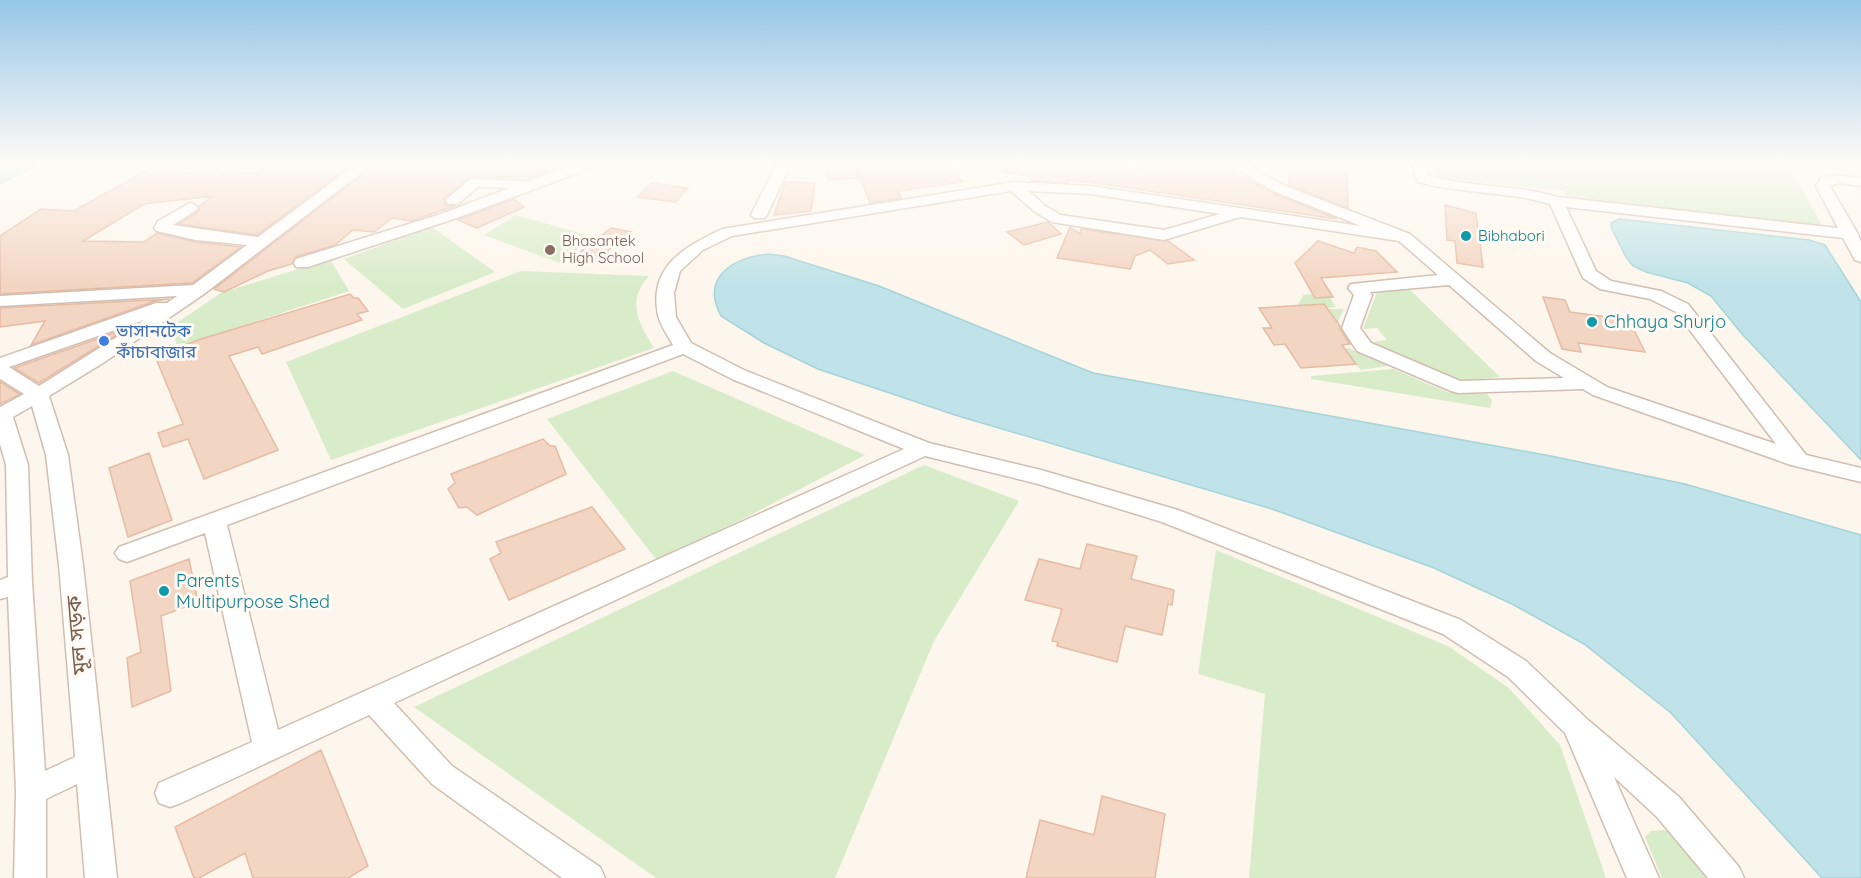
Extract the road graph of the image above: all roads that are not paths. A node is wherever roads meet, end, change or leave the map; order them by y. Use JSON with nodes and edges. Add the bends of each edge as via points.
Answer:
{"nodes":[{"id":1,"x":312,"y":204,"type":"edge"},
{"id":2,"x":481,"y":204,"type":"edge"},
{"id":3,"x":765,"y":204,"type":"edge"},
{"id":4,"x":902,"y":204,"type":"edge"},
{"id":5,"x":1034,"y":204,"type":"edge"},
{"id":6,"x":1181,"y":204,"type":"edge"},
{"id":7,"x":1319,"y":204,"type":"edge"},
{"id":8,"x":1557,"y":204,"type":"edge"},
{"id":9,"x":1582,"y":204,"type":"edge"},
{"id":10,"x":1833,"y":204,"type":"edge"},
{"id":11,"x":190,"y":208,"type":"dead end"},
{"id":12,"x":1239,"y":213,"type":"junction"},
{"id":13,"x":759,"y":215,"type":"dead end"},
{"id":14,"x":1850,"y":234,"type":"junction"},
{"id":15,"x":1404,"y":237,"type":"junction"},
{"id":16,"x":260,"y":242,"type":"junction"},
{"id":17,"x":1861,"y":257,"type":"edge"},
{"id":18,"x":302,"y":263,"type":"dead end"},
{"id":19,"x":1454,"y":279,"type":"junction"},
{"id":20,"x":193,"y":294,"type":"junction"},
{"id":21,"x":0,"y":301,"type":"edge"},
{"id":22,"x":684,"y":347,"type":"junction"},
{"id":23,"x":0,"y":364,"type":"edge"},
{"id":24,"x":0,"y":371,"type":"edge"},
{"id":25,"x":1586,"y":382,"type":"junction"},
{"id":26,"x":34,"y":392,"type":"junction"},
{"id":27,"x":1,"y":415,"type":"edge"},
{"id":28,"x":923,"y":449,"type":"junction"},
{"id":29,"x":1799,"y":460,"type":"junction"},
{"id":30,"x":1861,"y":476,"type":"edge"},
{"id":31,"x":214,"y":521,"type":"junction"},
{"id":32,"x":127,"y":553,"type":"dead end"},
{"id":33,"x":10,"y":586,"type":"edge"},
{"id":34,"x":374,"y":700,"type":"junction"},
{"id":35,"x":1576,"y":725,"type":"junction"},
{"id":36,"x":268,"y":748,"type":"junction"},
{"id":37,"x":89,"y":764,"type":"junction"},
{"id":38,"x":32,"y":792,"type":"junction"},
{"id":39,"x":170,"y":793,"type":"dead end"},
{"id":40,"x":30,"y":878,"type":"edge"},
{"id":41,"x":101,"y":878,"type":"edge"},
{"id":42,"x":589,"y":878,"type":"edge"},
{"id":43,"x":1643,"y":878,"type":"edge"},
{"id":44,"x":1728,"y":878,"type":"edge"}],
"edges":[{"from":1,"to":16,"type":"street"},
{"from":2,"to":18,"type":"street"},
{"from":3,"to":13,"type":"street"},
{"from":4,"to":22,"type":"street","via":[[728,232],[697,247],[672,269],[665,293],[667,318]]},
{"from":5,"to":12,"type":"street","via":[[1057,219],[1164,235]]},
{"from":6,"to":12,"type":"street"},
{"from":7,"to":15,"type":"street"},
{"from":8,"to":29,"type":"street","via":[[1589,274],[1606,285],[1655,295],[1683,308]]},
{"from":9,"to":14,"type":"street"},
{"from":10,"to":14,"type":"street"},
{"from":11,"to":16,"type":"street","via":[[162,228]]},
{"from":12,"to":15,"type":"street"},
{"from":14,"to":17,"type":"street"},
{"from":15,"to":19,"type":"street"},
{"from":16,"to":20,"type":"street"},
{"from":19,"to":25,"type":"street","via":[[1543,357]]},
{"from":19,"to":25,"type":"street","via":[[1357,288],[1364,295],[1351,328],[1364,347],[1458,387]]},
{"from":20,"to":21,"type":"street"},
{"from":20,"to":23,"type":"street"},
{"from":20,"to":26,"type":"street"},
{"from":22,"to":28,"type":"street","via":[[739,375]]},
{"from":22,"to":31,"type":"street"},
{"from":24,"to":26,"type":"street"},
{"from":25,"to":29,"type":"street","via":[[1600,391]]},
{"from":26,"to":27,"type":"street"},
{"from":26,"to":37,"type":"street","name":"মূল সড়ক","via":[[57,455]]},
{"from":27,"to":33,"type":"street","via":[[17,465]]},
{"from":28,"to":34,"type":"street"},
{"from":28,"to":35,"type":"street","via":[[1041,477],[1170,516],[1452,627],[1517,669]]},
{"from":29,"to":30,"type":"street"},
{"from":31,"to":32,"type":"street"},
{"from":31,"to":36,"type":"street"},
{"from":33,"to":38,"type":"street"},
{"from":34,"to":36,"type":"street"},
{"from":34,"to":42,"type":"street","via":[[442,775]]},
{"from":35,"to":43,"type":"street"},
{"from":35,"to":44,"type":"street","via":[[1668,807]]},
{"from":36,"to":39,"type":"street"},
{"from":37,"to":38,"type":"street"},
{"from":37,"to":41,"type":"street","name":"মূল সড়ক"},
{"from":38,"to":40,"type":"street"}]}
